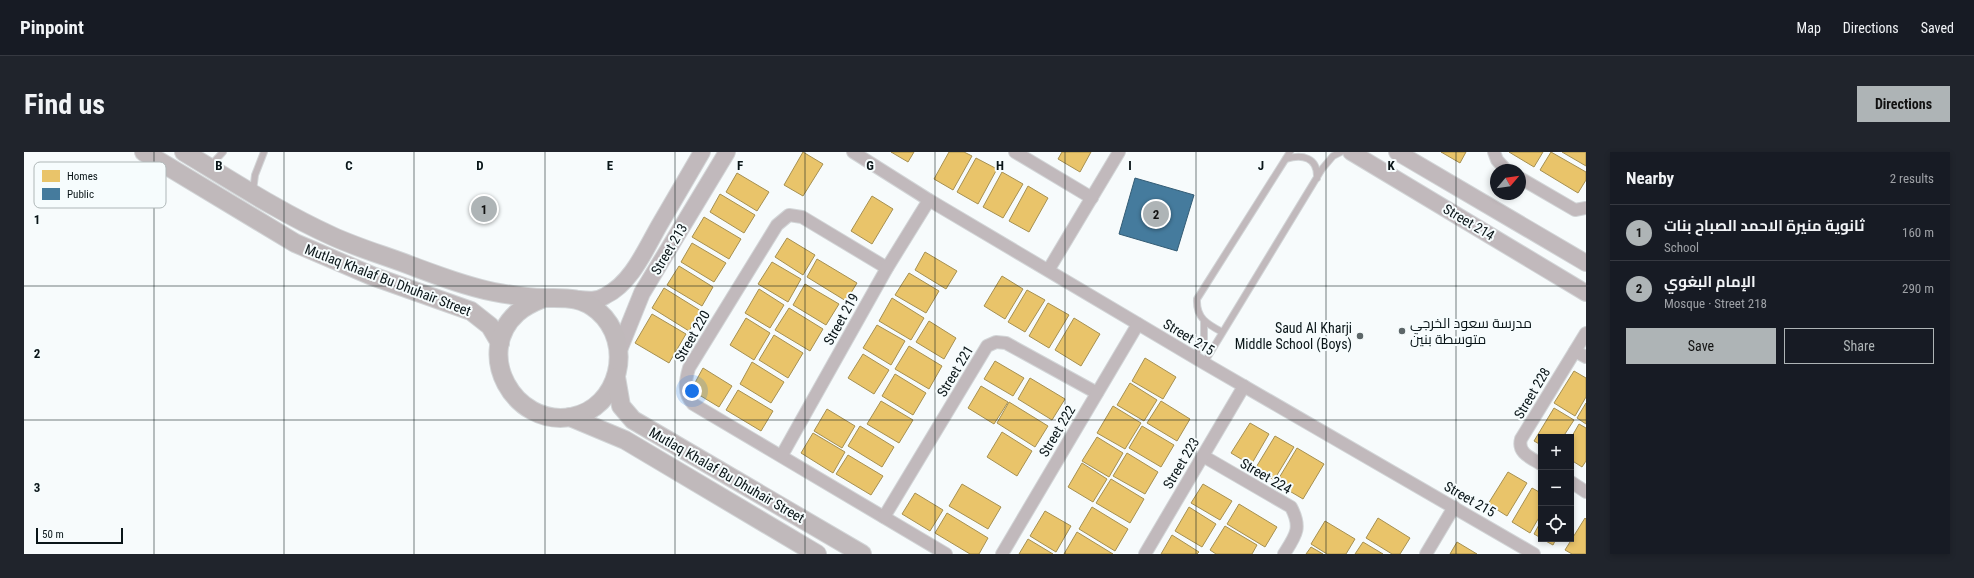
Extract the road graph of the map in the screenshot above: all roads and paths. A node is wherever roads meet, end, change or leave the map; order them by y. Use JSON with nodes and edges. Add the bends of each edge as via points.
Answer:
{"nodes":[{"id":1,"x":144,"y":152,"type":"edge"},
{"id":2,"x":184,"y":152,"type":"edge"},
{"id":3,"x":223,"y":152,"type":"edge"},
{"id":4,"x":264,"y":152,"type":"edge"},
{"id":5,"x":702,"y":152,"type":"edge"},
{"id":6,"x":727,"y":152,"type":"edge"},
{"id":7,"x":853,"y":152,"type":"edge"},
{"id":8,"x":1015,"y":152,"type":"edge"},
{"id":9,"x":1119,"y":152,"type":"edge"},
{"id":10,"x":1290,"y":152,"type":"edge"},
{"id":11,"x":1341,"y":152,"type":"edge"},
{"id":12,"x":1351,"y":152,"type":"edge"},
{"id":13,"x":1397,"y":152,"type":"edge"},
{"id":14,"x":1494,"y":152,"type":"edge"},
{"id":15,"x":1286,"y":159,"type":"junction"},
{"id":16,"x":161,"y":162,"type":"edge"},
{"id":17,"x":1500,"y":164,"type":"edge"},
{"id":18,"x":166,"y":165,"type":"edge"},
{"id":19,"x":209,"y":167,"type":"junction"},
{"id":20,"x":1317,"y":178,"type":"junction"},
{"id":21,"x":1526,"y":181,"type":"edge"},
{"id":22,"x":252,"y":192,"type":"junction"},
{"id":23,"x":1092,"y":198,"type":"junction"},
{"id":24,"x":929,"y":200,"type":"junction"},
{"id":25,"x":1586,"y":208,"type":"edge"},
{"id":26,"x":1544,"y":238,"type":"junction"},
{"id":27,"x":1500,"y":241,"type":"junction"},
{"id":28,"x":1586,"y":263,"type":"edge"},
{"id":29,"x":887,"y":268,"type":"junction"},
{"id":30,"x":1049,"y":269,"type":"junction"},
{"id":31,"x":1586,"y":293,"type":"edge"},
{"id":32,"x":544,"y":298,"type":"junction"},
{"id":33,"x":578,"y":299,"type":"junction"},
{"id":34,"x":1204,"y":321,"type":"junction"},
{"id":35,"x":1138,"y":324,"type":"junction"},
{"id":36,"x":1222,"y":332,"type":"junction"},
{"id":37,"x":1586,"y":333,"type":"edge"},
{"id":38,"x":500,"y":343,"type":"junction"},
{"id":39,"x":619,"y":350,"type":"junction"},
{"id":40,"x":1575,"y":351,"type":"junction"},
{"id":41,"x":1586,"y":357,"type":"edge"},
{"id":42,"x":1199,"y":360,"type":"junction"},
{"id":43,"x":616,"y":377,"type":"junction"},
{"id":44,"x":1244,"y":386,"type":"junction"},
{"id":45,"x":1098,"y":393,"type":"junction"},
{"id":46,"x":570,"y":417,"type":"junction"},
{"id":47,"x":782,"y":456,"type":"junction"},
{"id":48,"x":1203,"y":456,"type":"junction"},
{"id":49,"x":1538,"y":462,"type":"edge"},
{"id":50,"x":1574,"y":484,"type":"edge"},
{"id":51,"x":1586,"y":492,"type":"edge"},
{"id":52,"x":1454,"y":507,"type":"junction"},
{"id":53,"x":884,"y":517,"type":"junction"},
{"id":54,"x":817,"y":554,"type":"edge"},
{"id":55,"x":862,"y":554,"type":"edge"},
{"id":56,"x":946,"y":554,"type":"edge"},
{"id":57,"x":1002,"y":554,"type":"edge"},
{"id":58,"x":1144,"y":554,"type":"edge"},
{"id":59,"x":1284,"y":554,"type":"edge"},
{"id":60,"x":1426,"y":554,"type":"edge"},
{"id":61,"x":1534,"y":554,"type":"edge"}],
"edges":[{"from":1,"to":16,"type":"main road","name":"Mutlaq Khalaf Bu Dhuhair Street"},
{"from":2,"to":19,"type":"main road","name":"Mutlaq Khalaf Bu Dhuhair Street"},
{"from":3,"to":19,"type":"lane"},
{"from":4,"to":22,"type":"lane","via":[[255,175]]},
{"from":5,"to":33,"type":"street","name":"Street 213","via":[[638,262],[624,281],[597,300]]},
{"from":6,"to":39,"type":"street","name":"Street 213","via":[[642,293]]},
{"from":7,"to":24,"type":"street","name":"Street 215"},
{"from":8,"to":23,"type":"street"},
{"from":9,"to":23,"type":"street"},
{"from":10,"to":15,"type":"lane"},
{"from":11,"to":20,"type":"lane","via":[[1326,163]]},
{"from":12,"to":27,"type":"street","name":"Street 214"},
{"from":13,"to":26,"type":"street","name":"Street 214"},
{"from":14,"to":17,"type":"street"},
{"from":15,"to":20,"type":"lane","via":[[1295,156],[1307,158],[1314,166]]},
{"from":15,"to":34,"type":"lane","via":[[1197,299],[1198,312]]},
{"from":18,"to":38,"type":"main road","name":"Mutlaq Khalaf Bu Dhuhair Street","via":[[295,243],[372,276],[471,311],[490,326]]},
{"from":19,"to":22,"type":"main road","name":"Mutlaq Khalaf Bu Dhuhair Street"},
{"from":20,"to":36,"type":"lane"},
{"from":21,"to":25,"type":"street","via":[[1575,210]]},
{"from":22,"to":32,"type":"main road","name":"Mutlaq Khalaf Bu Dhuhair Street","via":[[332,236],[367,251],[469,286],[515,296]]},
{"from":23,"to":30,"type":"street"},
{"from":24,"to":29,"type":"street","name":"Street 219"},
{"from":24,"to":30,"type":"street","name":"Street 215"},
{"from":26,"to":27,"type":"street","via":[[1532,243],[1507,231]]},
{"from":26,"to":28,"type":"street","name":"Street 214"},
{"from":27,"to":31,"type":"street","name":"Street 214"},
{"from":29,"to":47,"type":"street","name":"Street 219"},
{"from":29,"to":47,"type":"street","name":"Street 220","via":[[802,217],[789,215],[777,225],[689,368],[685,391],[693,404]]},
{"from":30,"to":35,"type":"street","name":"Street 215"},
{"from":32,"to":33,"type":"main road"},
{"from":32,"to":38,"type":"main road","via":[[529,304],[516,314]]},
{"from":33,"to":39,"type":"main road","via":[[598,311],[612,328]]},
{"from":34,"to":36,"type":"lane"},
{"from":34,"to":42,"type":"lane","via":[[1204,339]]},
{"from":35,"to":42,"type":"street","name":"Street 215"},
{"from":35,"to":45,"type":"street","name":"Street 222"},
{"from":36,"to":42,"type":"lane"},
{"from":37,"to":40,"type":"street","name":"Street 228"},
{"from":38,"to":46,"type":"main road","via":[[499,363],[504,382],[515,399],[531,411],[550,417]]},
{"from":39,"to":43,"type":"main road","via":[[620,364]]},
{"from":40,"to":41,"type":"street"},
{"from":40,"to":49,"type":"street","name":"Street 228","via":[[1520,444],[1523,452]]},
{"from":42,"to":44,"type":"street","name":"Street 215"},
{"from":43,"to":46,"type":"main road","via":[[609,392],[599,404]]},
{"from":43,"to":55,"type":"main road","name":"Mutlaq Khalaf Bu Dhuhair Street","via":[[622,406],[633,420]]},
{"from":44,"to":48,"type":"street","name":"Street 223"},
{"from":44,"to":52,"type":"street","name":"Street 215"},
{"from":45,"to":53,"type":"street","name":"Street 221","via":[[1006,343],[996,342],[987,346]]},
{"from":45,"to":57,"type":"street","name":"Street 222"},
{"from":46,"to":54,"type":"main road","name":"Mutlaq Khalaf Bu Dhuhair Street","via":[[626,440]]},
{"from":47,"to":53,"type":"street","name":"Street 220"},
{"from":48,"to":58,"type":"street","name":"Street 223"},
{"from":48,"to":59,"type":"street","name":"Street 224","via":[[1291,507],[1297,519],[1297,533]]},
{"from":50,"to":51,"type":"street"},
{"from":52,"to":60,"type":"street"},
{"from":52,"to":61,"type":"street","name":"Street 215"},
{"from":53,"to":56,"type":"street","name":"Street 220"}]}
